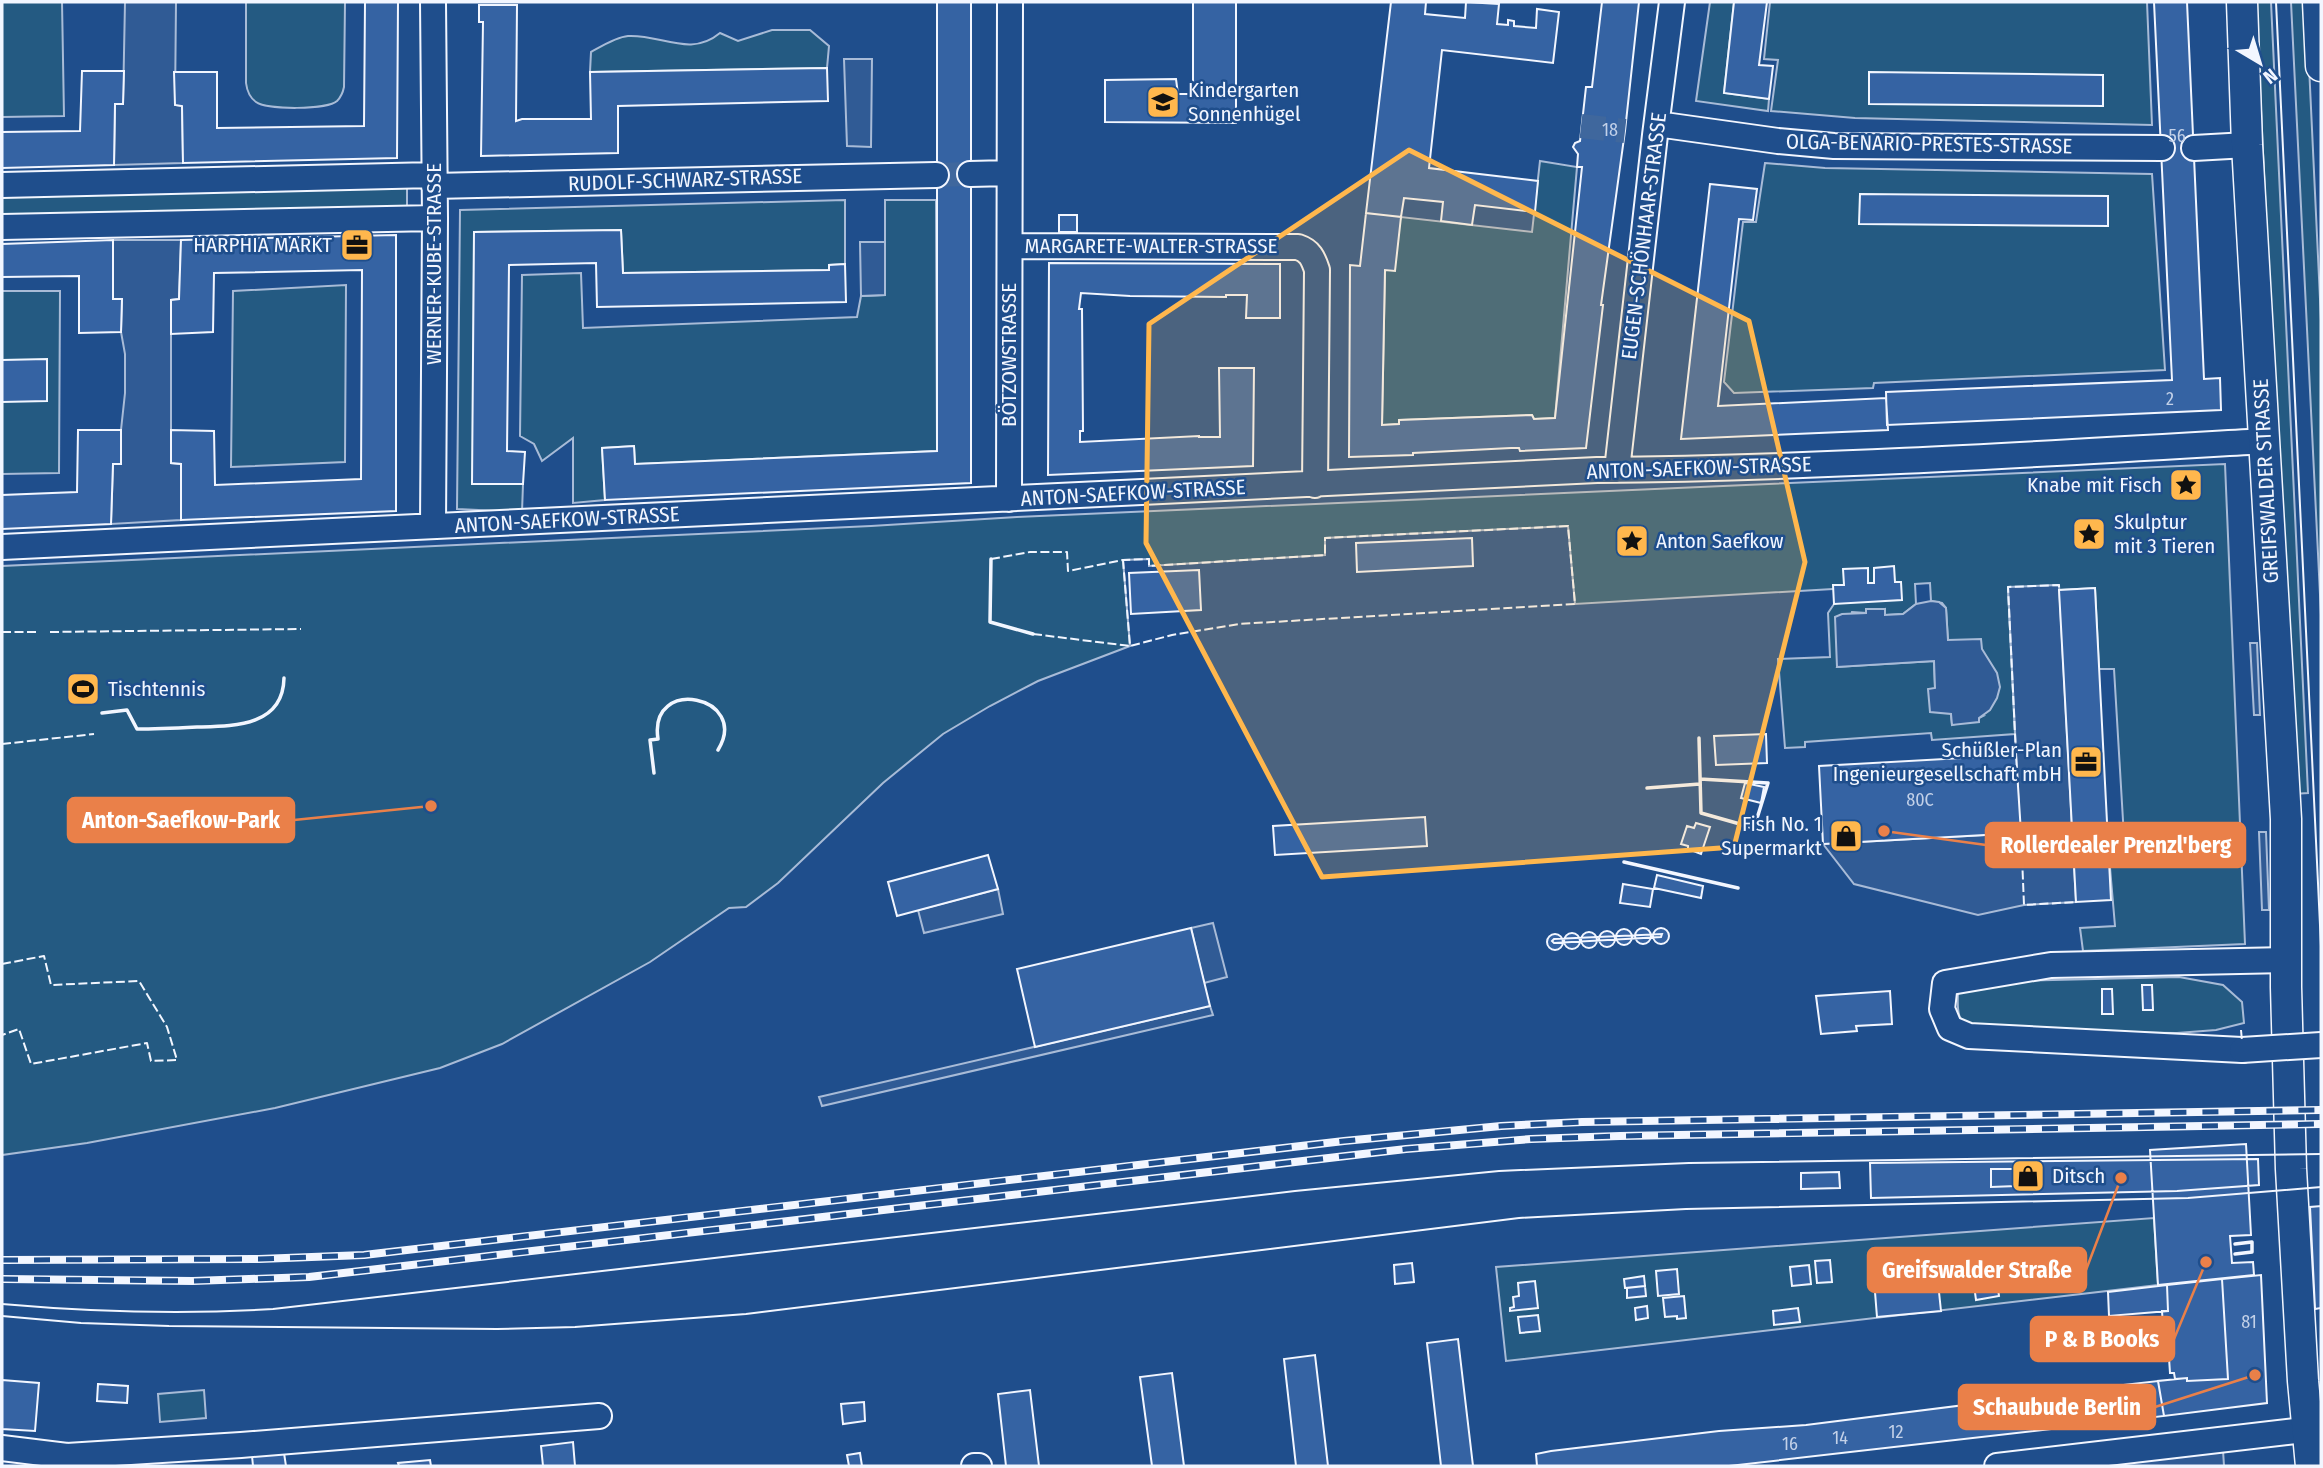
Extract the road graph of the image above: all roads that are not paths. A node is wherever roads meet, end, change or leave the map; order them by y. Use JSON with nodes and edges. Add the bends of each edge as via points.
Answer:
{"nodes":[{"id":1,"x":433,"y":2,"type":"edge"},
{"id":2,"x":1010,"y":2,"type":"edge"},
{"id":3,"x":1672,"y":2,"type":"edge"},
{"id":4,"x":2242,"y":2,"type":"edge"},
{"id":5,"x":2318,"y":2,"type":"edge"},
{"id":6,"x":2321,"y":66,"type":"edge"},
{"id":7,"x":1657,"y":124,"type":"junction"},
{"id":8,"x":2247,"y":145,"type":"junction"},
{"id":9,"x":2162,"y":148,"type":"dead end"},
{"id":10,"x":2194,"y":148,"type":"dead end"},
{"id":11,"x":1009,"y":173,"type":"junction"},
{"id":12,"x":971,"y":174,"type":"tunnel mouth"},
{"id":13,"x":936,"y":175,"type":"tunnel mouth"},
{"id":14,"x":434,"y":181,"type":"junction"},
{"id":15,"x":2,"y":185,"type":"edge"},
{"id":16,"x":435,"y":218,"type":"junction"},
{"id":17,"x":2,"y":227,"type":"edge"},
{"id":18,"x":1010,"y":246,"type":"junction"},
{"id":19,"x":2264,"y":441,"type":"junction"},
{"id":20,"x":1617,"y":470,"type":"junction"},
{"id":21,"x":1315,"y":485,"type":"junction"},
{"id":22,"x":1009,"y":499,"type":"junction"},
{"id":23,"x":433,"y":526,"type":"junction"},
{"id":24,"x":2,"y":547,"type":"edge"},
{"id":25,"x":2287,"y":960,"type":"junction"},
{"id":26,"x":2321,"y":1045,"type":"edge"},
{"id":27,"x":599,"y":1416,"type":"dead end"},
{"id":28,"x":2314,"y":1429,"type":"edge"},
{"id":29,"x":2,"y":1448,"type":"edge"},
{"id":30,"x":974,"y":1466,"type":"edge"},
{"id":31,"x":979,"y":1466,"type":"edge"},
{"id":32,"x":1997,"y":1466,"type":"edge"},
{"id":33,"x":2311,"y":1466,"type":"edge"}],
"edges":[{"from":1,"to":14,"type":"street","name":"WERNER-KUBE-STRASSE"},
{"from":2,"to":11,"type":"street","name":"BÖTZOWSTRASSE"},
{"from":3,"to":7,"type":"street","name":"EUGEN-SCHÖNHAAR-STRASSE"},
{"from":4,"to":8,"type":"main road","name":"GREIFSWALDER STRASSE"},
{"from":5,"to":6,"type":"main road"},
{"from":7,"to":9,"type":"street","name":"OLGA-BENARIO-PRESTES-STRASSE","via":[[1834,146]]},
{"from":7,"to":20,"type":"street","name":"EUGEN-SCHÖNHAAR-STRASSE"},
{"from":8,"to":10,"type":"street"},
{"from":8,"to":19,"type":"main road","name":"GREIFSWALDER STRASSE"},
{"from":11,"to":12,"type":"street"},
{"from":11,"to":18,"type":"street","name":"BÖTZOWSTRASSE"},
{"from":13,"to":14,"type":"street","name":"RUDOLF-SCHWARZ-STRASSE"},
{"from":14,"to":15,"type":"street","name":"RUDOLF-SCHWARZ-STRASSE"},
{"from":14,"to":16,"type":"street","name":"WERNER-KUBE-STRASSE"},
{"from":16,"to":17,"type":"street"},
{"from":16,"to":23,"type":"street","name":"WERNER-KUBE-STRASSE"},
{"from":18,"to":21,"type":"street","name":"MARGARETE-WALTER-STRASSE","via":[[1306,250],[1317,270]]},
{"from":18,"to":22,"type":"street","name":"BÖTZOWSTRASSE"},
{"from":19,"to":20,"type":"street","name":"ANTON-SAEFKOW-STRASSE","via":[[1874,462]]},
{"from":19,"to":25,"type":"main road","name":"GREIFSWALDER STRASSE","via":[[2286,819]]},
{"from":20,"to":21,"type":"street","name":"ANTON-SAEFKOW-STRASSE"},
{"from":21,"to":22,"type":"street","name":"ANTON-SAEFKOW-STRASSE"},
{"from":22,"to":23,"type":"street","name":"ANTON-SAEFKOW-STRASSE"},
{"from":23,"to":24,"type":"street","name":"ANTON-SAEFKOW-STRASSE"},
{"from":25,"to":26,"type":"street","bridge":true,"via":[[2051,965],[1945,983],[1942,1010],[1950,1028],[1969,1036],[2242,1050]]},
{"from":25,"to":28,"type":"main road","name":"GREIFSWALDER STRASSE","via":[[2291,1169]]},
{"from":27,"to":29,"type":"street","via":[[67,1456]]},
{"from":28,"to":32,"type":"street"},
{"from":28,"to":33,"type":"main road","name":"GREIFSWALDER STRASSE"},
{"from":30,"to":31,"type":"street"}]}
